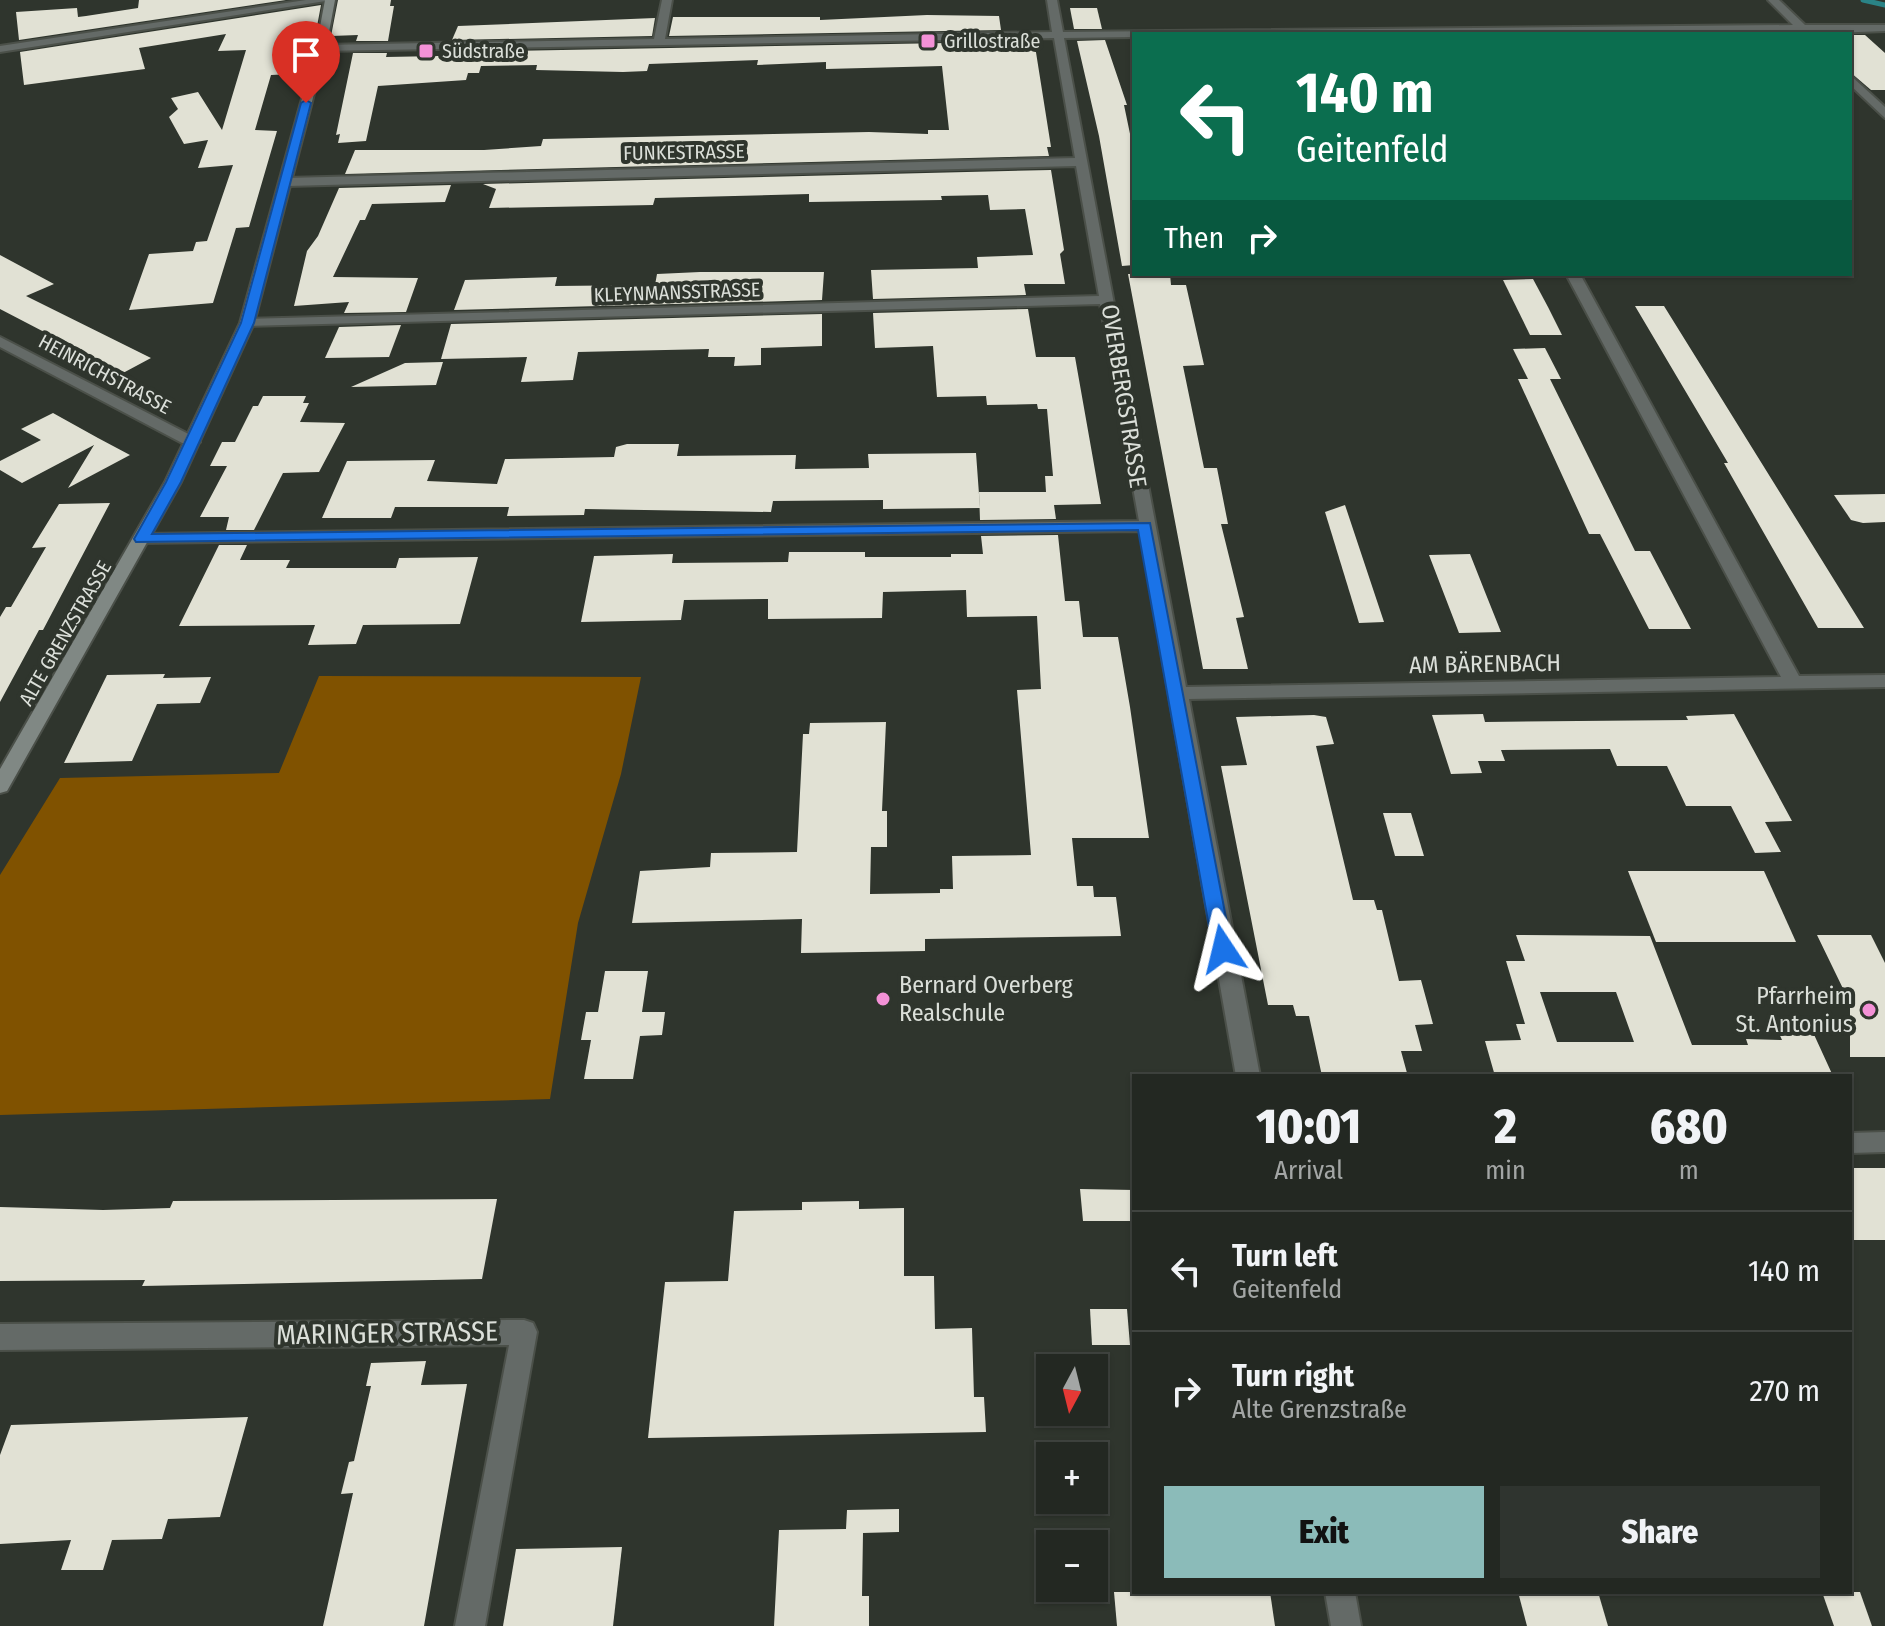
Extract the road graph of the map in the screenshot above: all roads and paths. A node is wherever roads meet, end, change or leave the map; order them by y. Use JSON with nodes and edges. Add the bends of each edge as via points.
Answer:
{"nodes":[{"id":1,"x":328,"y":0,"type":"edge"},
{"id":2,"x":667,"y":0,"type":"edge"},
{"id":3,"x":1052,"y":0,"type":"edge"},
{"id":4,"x":1773,"y":0,"type":"edge"},
{"id":5,"x":1885,"y":28,"type":"edge"},
{"id":6,"x":1804,"y":30,"type":"edge"},
{"id":7,"x":1432,"y":32,"type":"edge"},
{"id":8,"x":1059,"y":34,"type":"junction"},
{"id":9,"x":1132,"y":34,"type":"edge"},
{"id":10,"x":659,"y":42,"type":"junction"},
{"id":11,"x":321,"y":48,"type":"junction"},
{"id":12,"x":0,"y":49,"type":"edge"},
{"id":13,"x":1852,"y":80,"type":"edge"},
{"id":14,"x":1885,"y":114,"type":"edge"},
{"id":15,"x":1082,"y":162,"type":"junction"},
{"id":16,"x":287,"y":182,"type":"junction"},
{"id":17,"x":1574,"y":276,"type":"edge"},
{"id":18,"x":1108,"y":300,"type":"junction"},
{"id":19,"x":247,"y":323,"type":"junction"},
{"id":20,"x":0,"y":341,"type":"edge"},
{"id":21,"x":192,"y":442,"type":"junction"},
{"id":22,"x":1145,"y":526,"type":"junction"},
{"id":23,"x":142,"y":539,"type":"junction"},
{"id":24,"x":1885,"y":681,"type":"edge"},
{"id":25,"x":1793,"y":682,"type":"junction"},
{"id":26,"x":1178,"y":693,"type":"junction"},
{"id":27,"x":0,"y":786,"type":"edge"},
{"id":28,"x":1248,"y":1074,"type":"edge"},
{"id":29,"x":1885,"y":1142,"type":"edge"},
{"id":30,"x":1852,"y":1143,"type":"edge"},
{"id":31,"x":0,"y":1337,"type":"edge"},
{"id":32,"x":1340,"y":1594,"type":"edge"},
{"id":33,"x":470,"y":1626,"type":"edge"},
{"id":34,"x":1346,"y":1626,"type":"edge"}],
"edges":[{"from":1,"to":11,"type":"street","name":"ALTE GRENZSTRASSE"},
{"from":1,"to":12,"type":"street"},
{"from":2,"to":10,"type":"street"},
{"from":3,"to":8,"type":"street","name":"OVERBERGSTRASSE"},
{"from":4,"to":6,"type":"street"},
{"from":5,"to":6,"type":"street"},
{"from":6,"to":7,"type":"street"},
{"from":8,"to":9,"type":"street"},
{"from":8,"to":10,"type":"street"},
{"from":8,"to":15,"type":"street","name":"OVERBERGSTRASSE"},
{"from":10,"to":11,"type":"street"},
{"from":11,"to":16,"type":"street","name":"ALTE GRENZSTRASSE"},
{"from":13,"to":14,"type":"street"},
{"from":15,"to":16,"type":"street","name":"FUNKESTRASSE"},
{"from":15,"to":18,"type":"street","name":"OVERBERGSTRASSE"},
{"from":16,"to":19,"type":"street","name":"ALTE GRENZSTRASSE"},
{"from":17,"to":25,"type":"street"},
{"from":18,"to":19,"type":"street","name":"KLEYNMANSSTRASSE"},
{"from":18,"to":22,"type":"street","name":"OVERBERGSTRASSE"},
{"from":19,"to":21,"type":"street","name":"ALTE GRENZSTRASSE"},
{"from":20,"to":21,"type":"street","name":"HEINRICHSTRASSE"},
{"from":21,"to":23,"type":"street","name":"ALTE GRENZSTRASSE"},
{"from":22,"to":23,"type":"street"},
{"from":22,"to":26,"type":"street","name":"OVERBERGSTRASSE"},
{"from":23,"to":27,"type":"street","name":"ALTE GRENZSTRASSE"},
{"from":24,"to":25,"type":"street","name":"AM BÄRENBACH"},
{"from":25,"to":26,"type":"street","name":"AM BÄRENBACH"},
{"from":26,"to":28,"type":"street","name":"OVERBERGSTRASSE"},
{"from":29,"to":30,"type":"street"},
{"from":31,"to":33,"type":"street","name":"MARINGER STRASSE","via":[[524,1332]]},
{"from":32,"to":34,"type":"street"}]}
